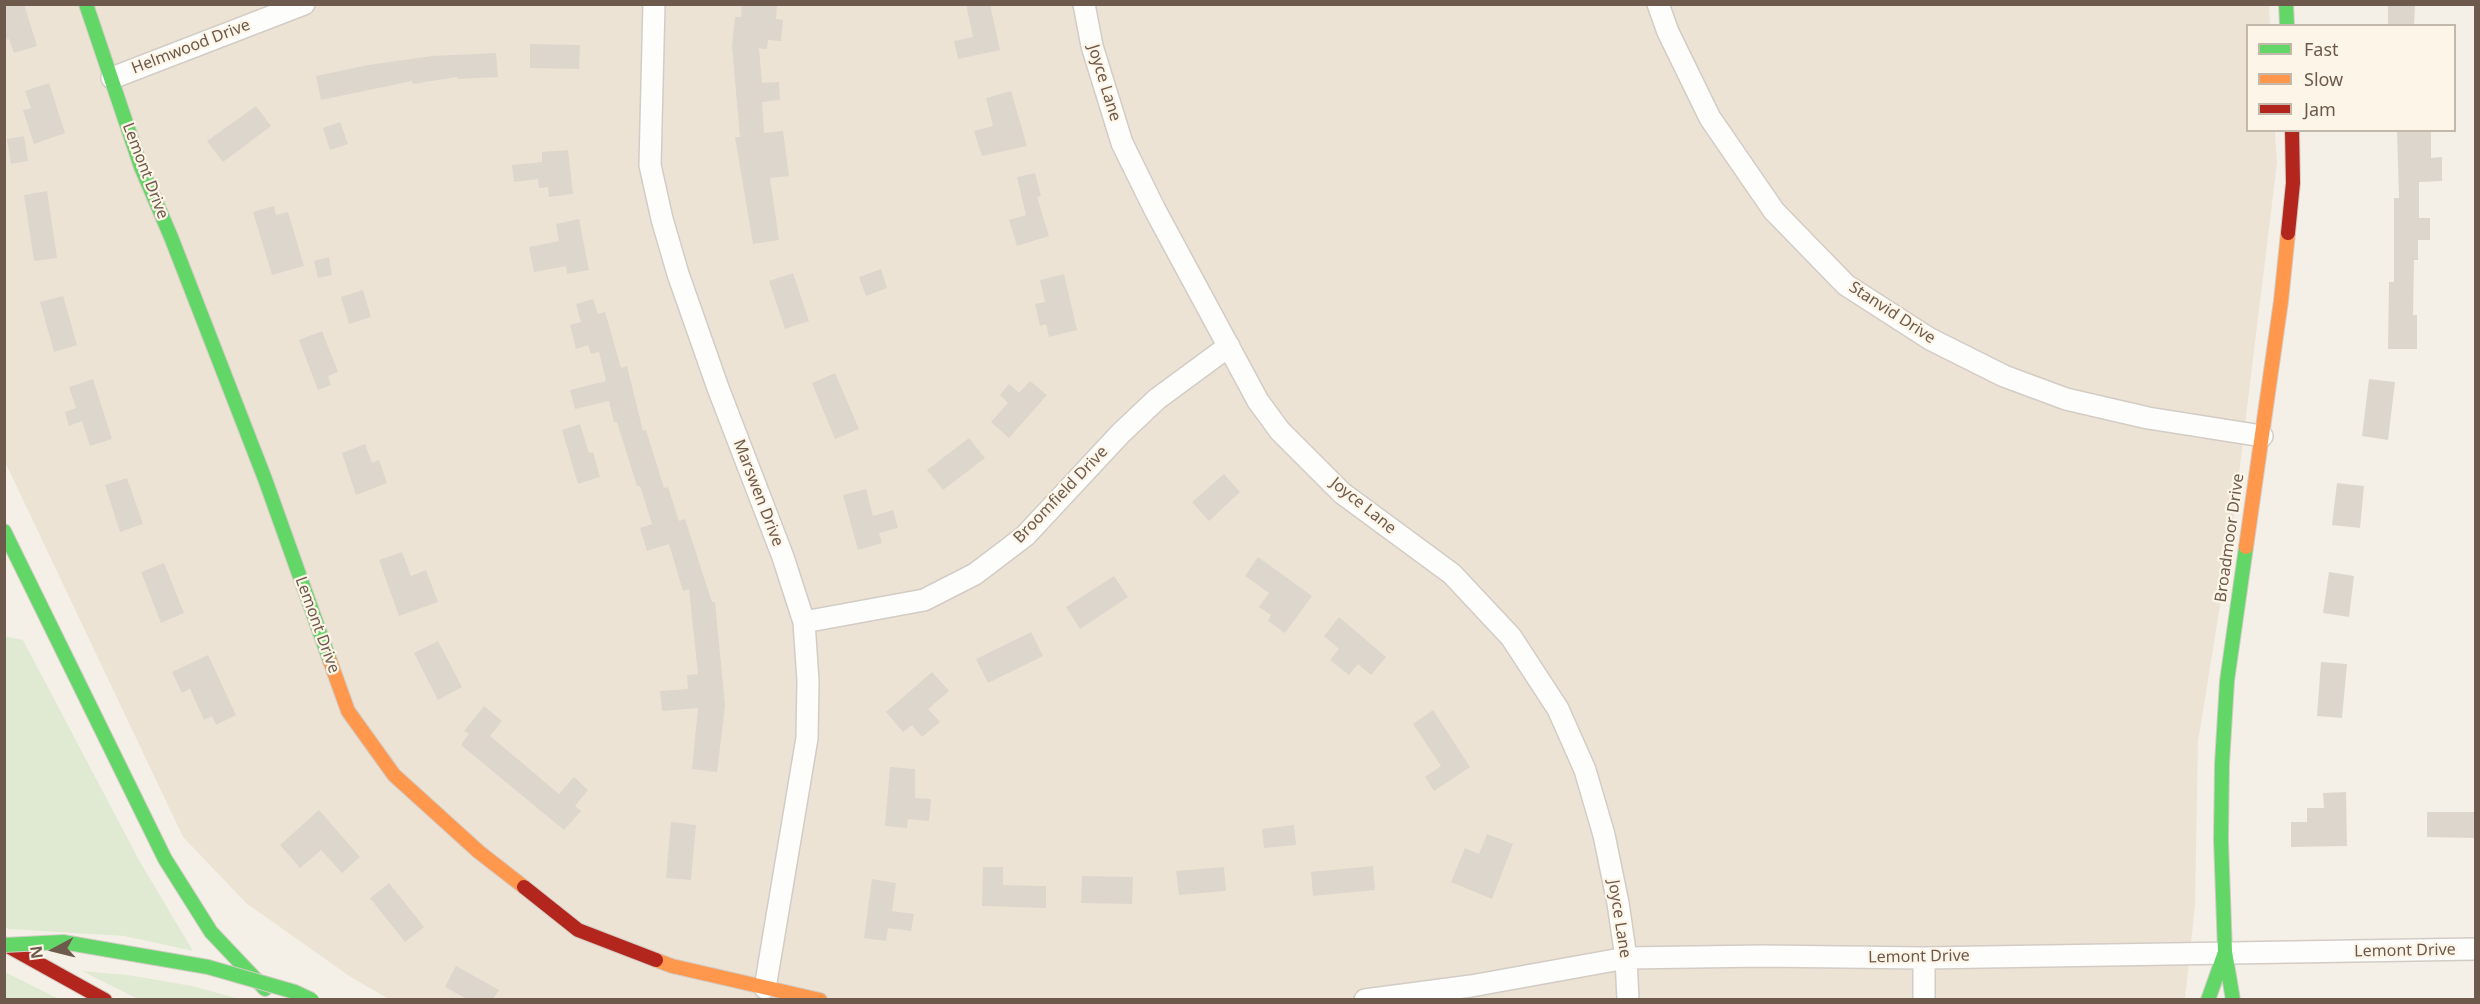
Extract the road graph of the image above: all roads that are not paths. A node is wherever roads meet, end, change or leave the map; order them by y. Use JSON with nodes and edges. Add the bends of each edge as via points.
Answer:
{"nodes":[{"id":1,"x":86,"y":4,"type":"edge"},
{"id":2,"x":304,"y":4,"type":"edge"},
{"id":3,"x":654,"y":4,"type":"edge"},
{"id":4,"x":1084,"y":4,"type":"edge"},
{"id":5,"x":1658,"y":4,"type":"edge"},
{"id":6,"x":2286,"y":4,"type":"edge"},
{"id":7,"x":2287,"y":24,"type":"edge"},
{"id":8,"x":112,"y":78,"type":"junction"},
{"id":9,"x":2292,"y":132,"type":"edge"},
{"id":10,"x":1229,"y":346,"type":"junction"},
{"id":11,"x":2262,"y":436,"type":"junction"},
{"id":12,"x":4,"y":531,"type":"edge"},
{"id":13,"x":804,"y":622,"type":"junction"},
{"id":14,"x":4,"y":944,"type":"edge"},
{"id":15,"x":2475,"y":949,"type":"edge"},
{"id":16,"x":2225,"y":952,"type":"junction"},
{"id":17,"x":1626,"y":958,"type":"junction"},
{"id":18,"x":1924,"y":958,"type":"junction"},
{"id":19,"x":765,"y":988,"type":"junction"},
{"id":20,"x":105,"y":999,"type":"edge"},
{"id":21,"x":274,"y":999,"type":"edge"},
{"id":22,"x":312,"y":999,"type":"edge"},
{"id":23,"x":820,"y":999,"type":"edge"},
{"id":24,"x":1365,"y":999,"type":"edge"},
{"id":25,"x":1628,"y":999,"type":"edge"},
{"id":26,"x":1924,"y":999,"type":"edge"},
{"id":27,"x":2208,"y":999,"type":"edge"},
{"id":28,"x":2233,"y":999,"type":"edge"}],
"edges":[{"from":1,"to":8,"type":"main road","name":"Lemont Drive"},
{"from":2,"to":8,"type":"street","name":"Helmwood Drive"},
{"from":3,"to":13,"type":"street","name":"Marswen Drive","via":[[650,165],[662,219],[718,388]]},
{"from":4,"to":10,"type":"street","name":"Joyce Lane","via":[[1092,46],[1122,143]]},
{"from":5,"to":11,"type":"street","name":"Stanvid Drive","via":[[1710,118],[1774,211],[1846,285],[1930,339],[2004,376],[2066,399],[2148,418]]},
{"from":6,"to":7,"type":"main road"},
{"from":8,"to":19,"type":"main road","name":"Lemont Drive","via":[[141,167],[261,468],[348,711],[394,775],[479,852],[578,930],[672,966]]},
{"from":9,"to":11,"type":"main road","name":"Broadmoor Drive","via":[[2293,183],[2287,246]]},
{"from":10,"to":13,"type":"street","name":"Broomfield Drive","via":[[1157,399],[1025,536],[975,574],[924,600]]},
{"from":10,"to":17,"type":"street","name":"Joyce Lane","via":[[1258,401],[1280,431],[1342,493],[1452,574],[1511,637],[1558,709],[1585,770],[1604,835]]},
{"from":11,"to":16,"type":"main road","name":"Broadmoor Drive","via":[[2227,693],[2221,840]]},
{"from":12,"to":21,"type":"main road","via":[[165,860],[212,932]]},
{"from":13,"to":19,"type":"street","name":"Marswen Drive","via":[[807,738]]},
{"from":14,"to":20,"type":"main road"},
{"from":14,"to":22,"type":"main road","bridge":true,"via":[[63,942],[207,967]]},
{"from":15,"to":16,"type":"street","name":"Lemont Drive"},
{"from":16,"to":18,"type":"street","name":"Lemont Drive"},
{"from":16,"to":27,"type":"main road","name":"Broadmoor Drive"},
{"from":16,"to":28,"type":"main road","name":"Broadmoor Drive"},
{"from":17,"to":18,"type":"street","name":"Lemont Drive"},
{"from":17,"to":24,"type":"street","name":"Lemont Drive","via":[[1471,986]]},
{"from":17,"to":25,"type":"street","name":"Joyce Lane"},
{"from":18,"to":26,"type":"street"},
{"from":19,"to":23,"type":"main road","name":"Lemont Drive"}]}
